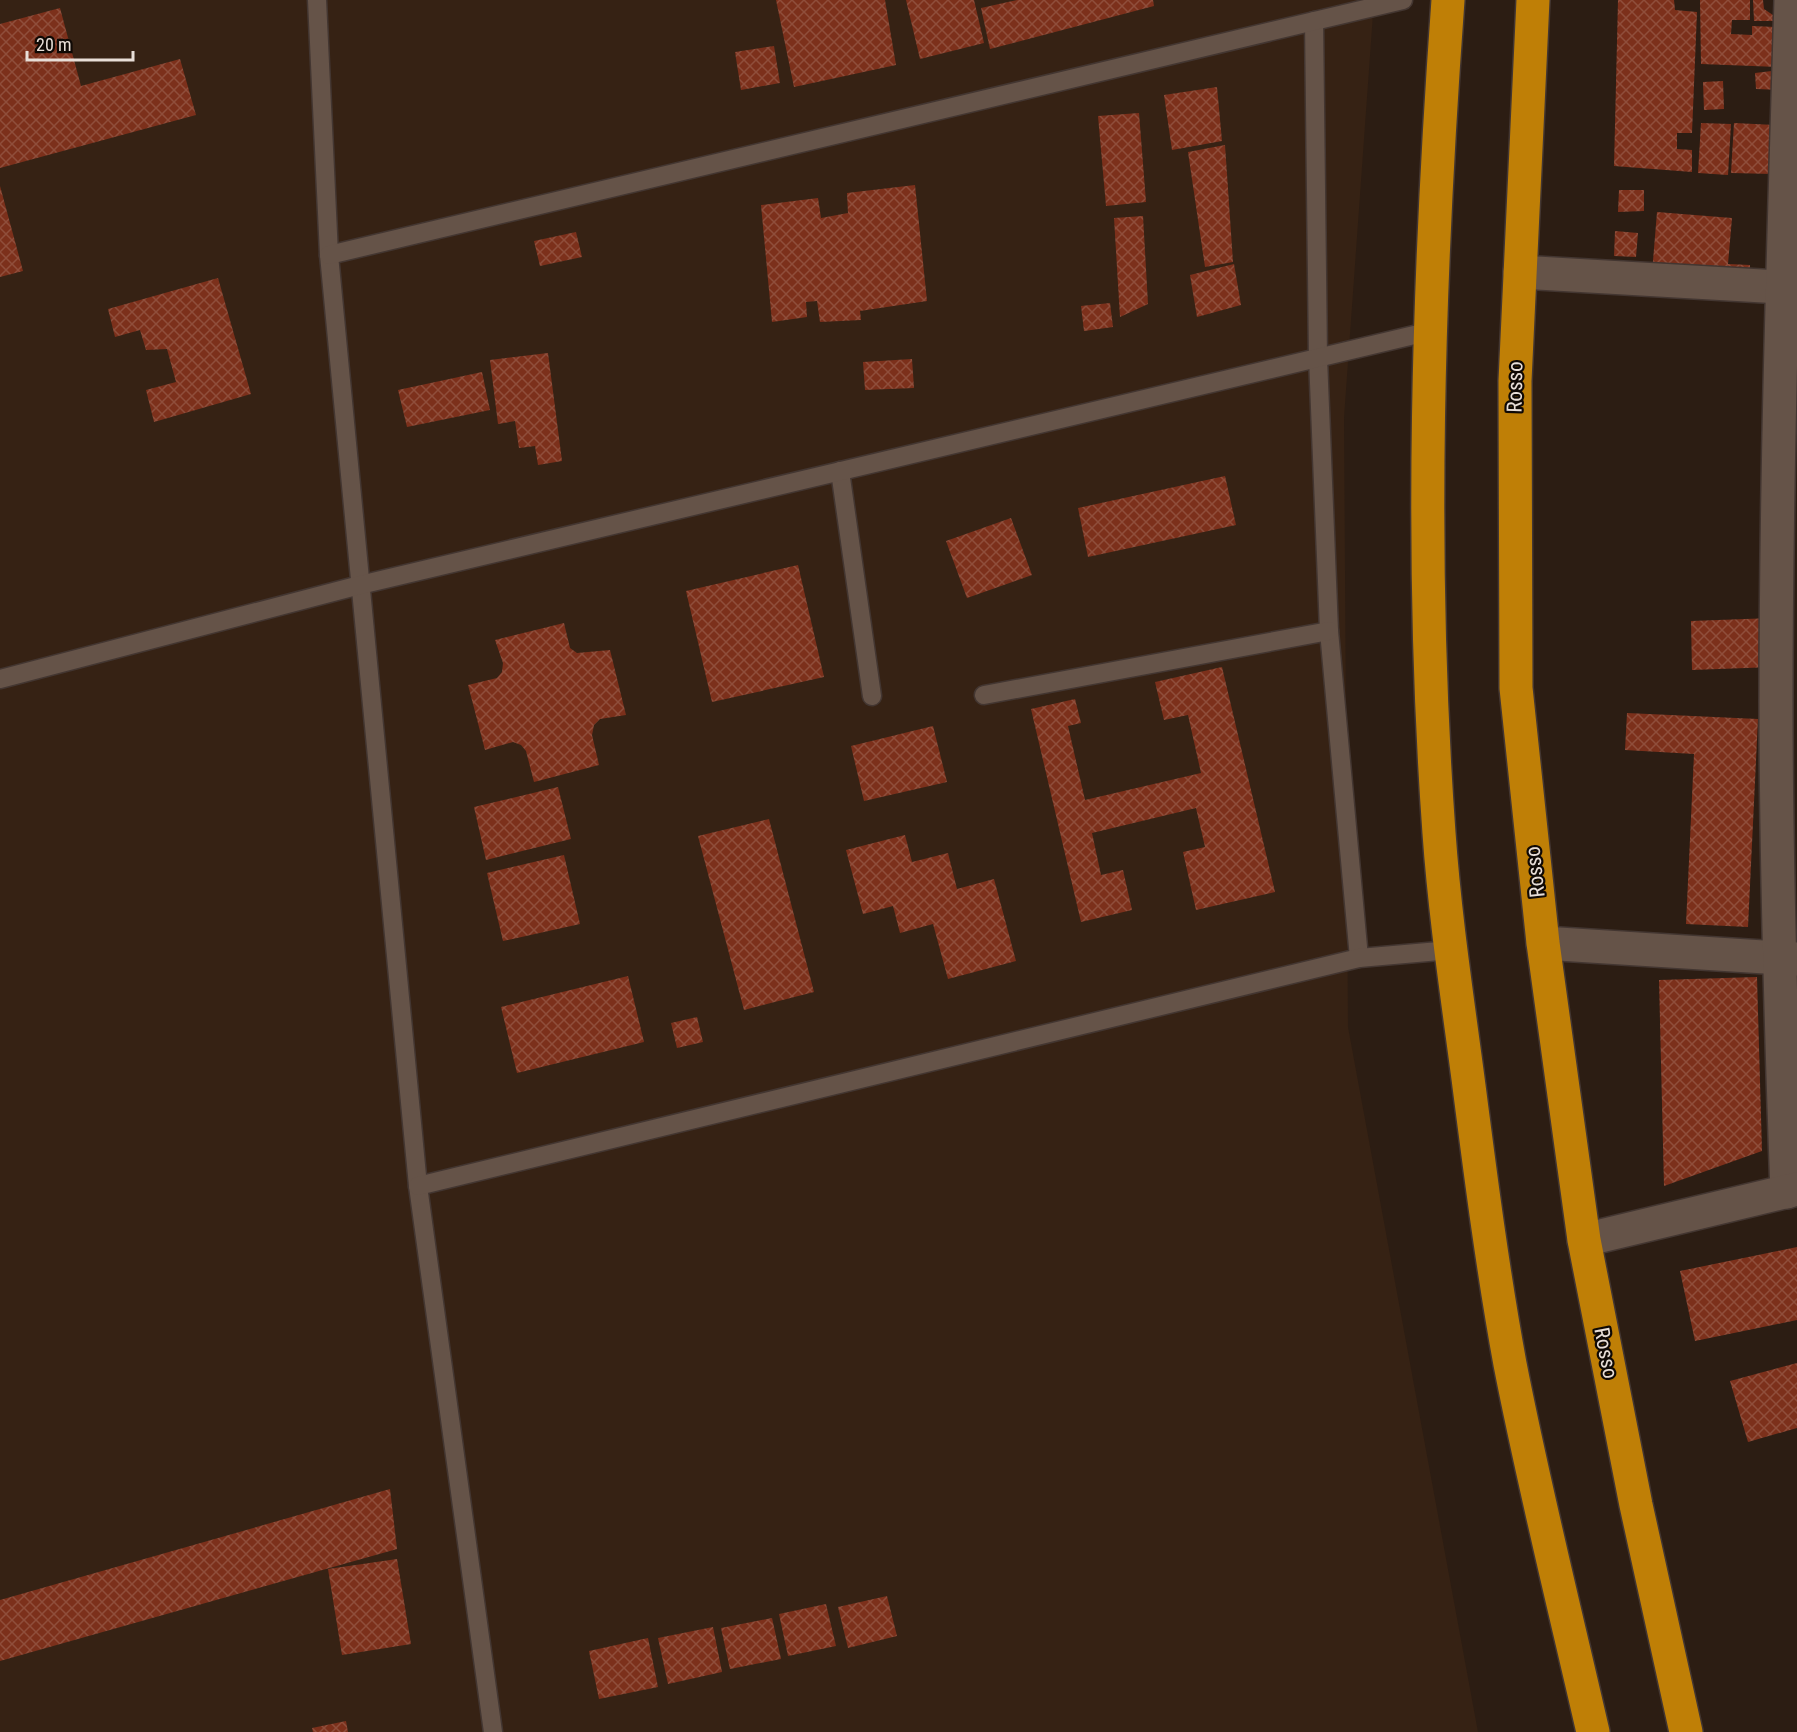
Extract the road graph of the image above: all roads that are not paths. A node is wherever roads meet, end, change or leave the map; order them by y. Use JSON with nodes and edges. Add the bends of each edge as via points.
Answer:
{"nodes":[{"id":1,"x":317,"y":0,"type":"edge"},
{"id":2,"x":1403,"y":0,"type":"edge"},
{"id":3,"x":1448,"y":0,"type":"edge"},
{"id":4,"x":1533,"y":0,"type":"edge"},
{"id":5,"x":1791,"y":0,"type":"edge"},
{"id":6,"x":1314,"y":21,"type":"junction"},
{"id":7,"x":329,"y":255,"type":"junction"},
{"id":8,"x":1520,"y":272,"type":"junction"},
{"id":9,"x":1790,"y":288,"type":"edge"},
{"id":10,"x":1431,"y":331,"type":"junction"},
{"id":11,"x":1318,"y":358,"type":"junction"},
{"id":12,"x":840,"y":471,"type":"junction"},
{"id":13,"x":360,"y":585,"type":"junction"},
{"id":14,"x":1329,"y":631,"type":"junction"},
{"id":15,"x":0,"y":679,"type":"edge"},
{"id":16,"x":984,"y":695,"type":"dead end"},
{"id":17,"x":872,"y":696,"type":"dead end"},
{"id":18,"x":1543,"y":943,"type":"junction"},
{"id":19,"x":1451,"y":950,"type":"junction"},
{"id":20,"x":1359,"y":958,"type":"junction"},
{"id":21,"x":1788,"y":958,"type":"edge"},
{"id":22,"x":418,"y":1186,"type":"junction"},
{"id":23,"x":1792,"y":1191,"type":"edge"},
{"id":24,"x":1584,"y":1240,"type":"junction"},
{"id":25,"x":493,"y":1732,"type":"edge"},
{"id":26,"x":1593,"y":1732,"type":"edge"},
{"id":27,"x":1686,"y":1732,"type":"edge"}],
"edges":[{"from":1,"to":7,"type":"lane"},
{"from":2,"to":6,"type":"lane"},
{"from":3,"to":10,"type":"highway"},
{"from":4,"to":8,"type":"highway","name":"Rosso"},
{"from":5,"to":9,"type":"street"},
{"from":6,"to":7,"type":"lane"},
{"from":6,"to":11,"type":"lane"},
{"from":7,"to":13,"type":"lane"},
{"from":8,"to":9,"type":"street"},
{"from":8,"to":18,"type":"highway","name":"Rosso","via":[[1515,381],[1516,688]]},
{"from":9,"to":21,"type":"street","via":[[1776,699]]},
{"from":10,"to":11,"type":"lane"},
{"from":10,"to":19,"type":"highway","via":[[1432,701],[1439,834]]},
{"from":11,"to":12,"type":"lane"},
{"from":11,"to":14,"type":"lane"},
{"from":12,"to":13,"type":"lane"},
{"from":12,"to":17,"type":"lane"},
{"from":13,"to":15,"type":"lane"},
{"from":13,"to":22,"type":"lane"},
{"from":14,"to":16,"type":"lane"},
{"from":14,"to":20,"type":"lane"},
{"from":18,"to":21,"type":"street"},
{"from":18,"to":24,"type":"highway","name":"Rosso"},
{"from":19,"to":20,"type":"lane"},
{"from":19,"to":26,"type":"highway","via":[[1510,1362]]},
{"from":20,"to":22,"type":"lane"},
{"from":21,"to":23,"type":"street"},
{"from":22,"to":25,"type":"lane"},
{"from":23,"to":24,"type":"street"},
{"from":24,"to":27,"type":"highway","name":"Rosso"}]}
